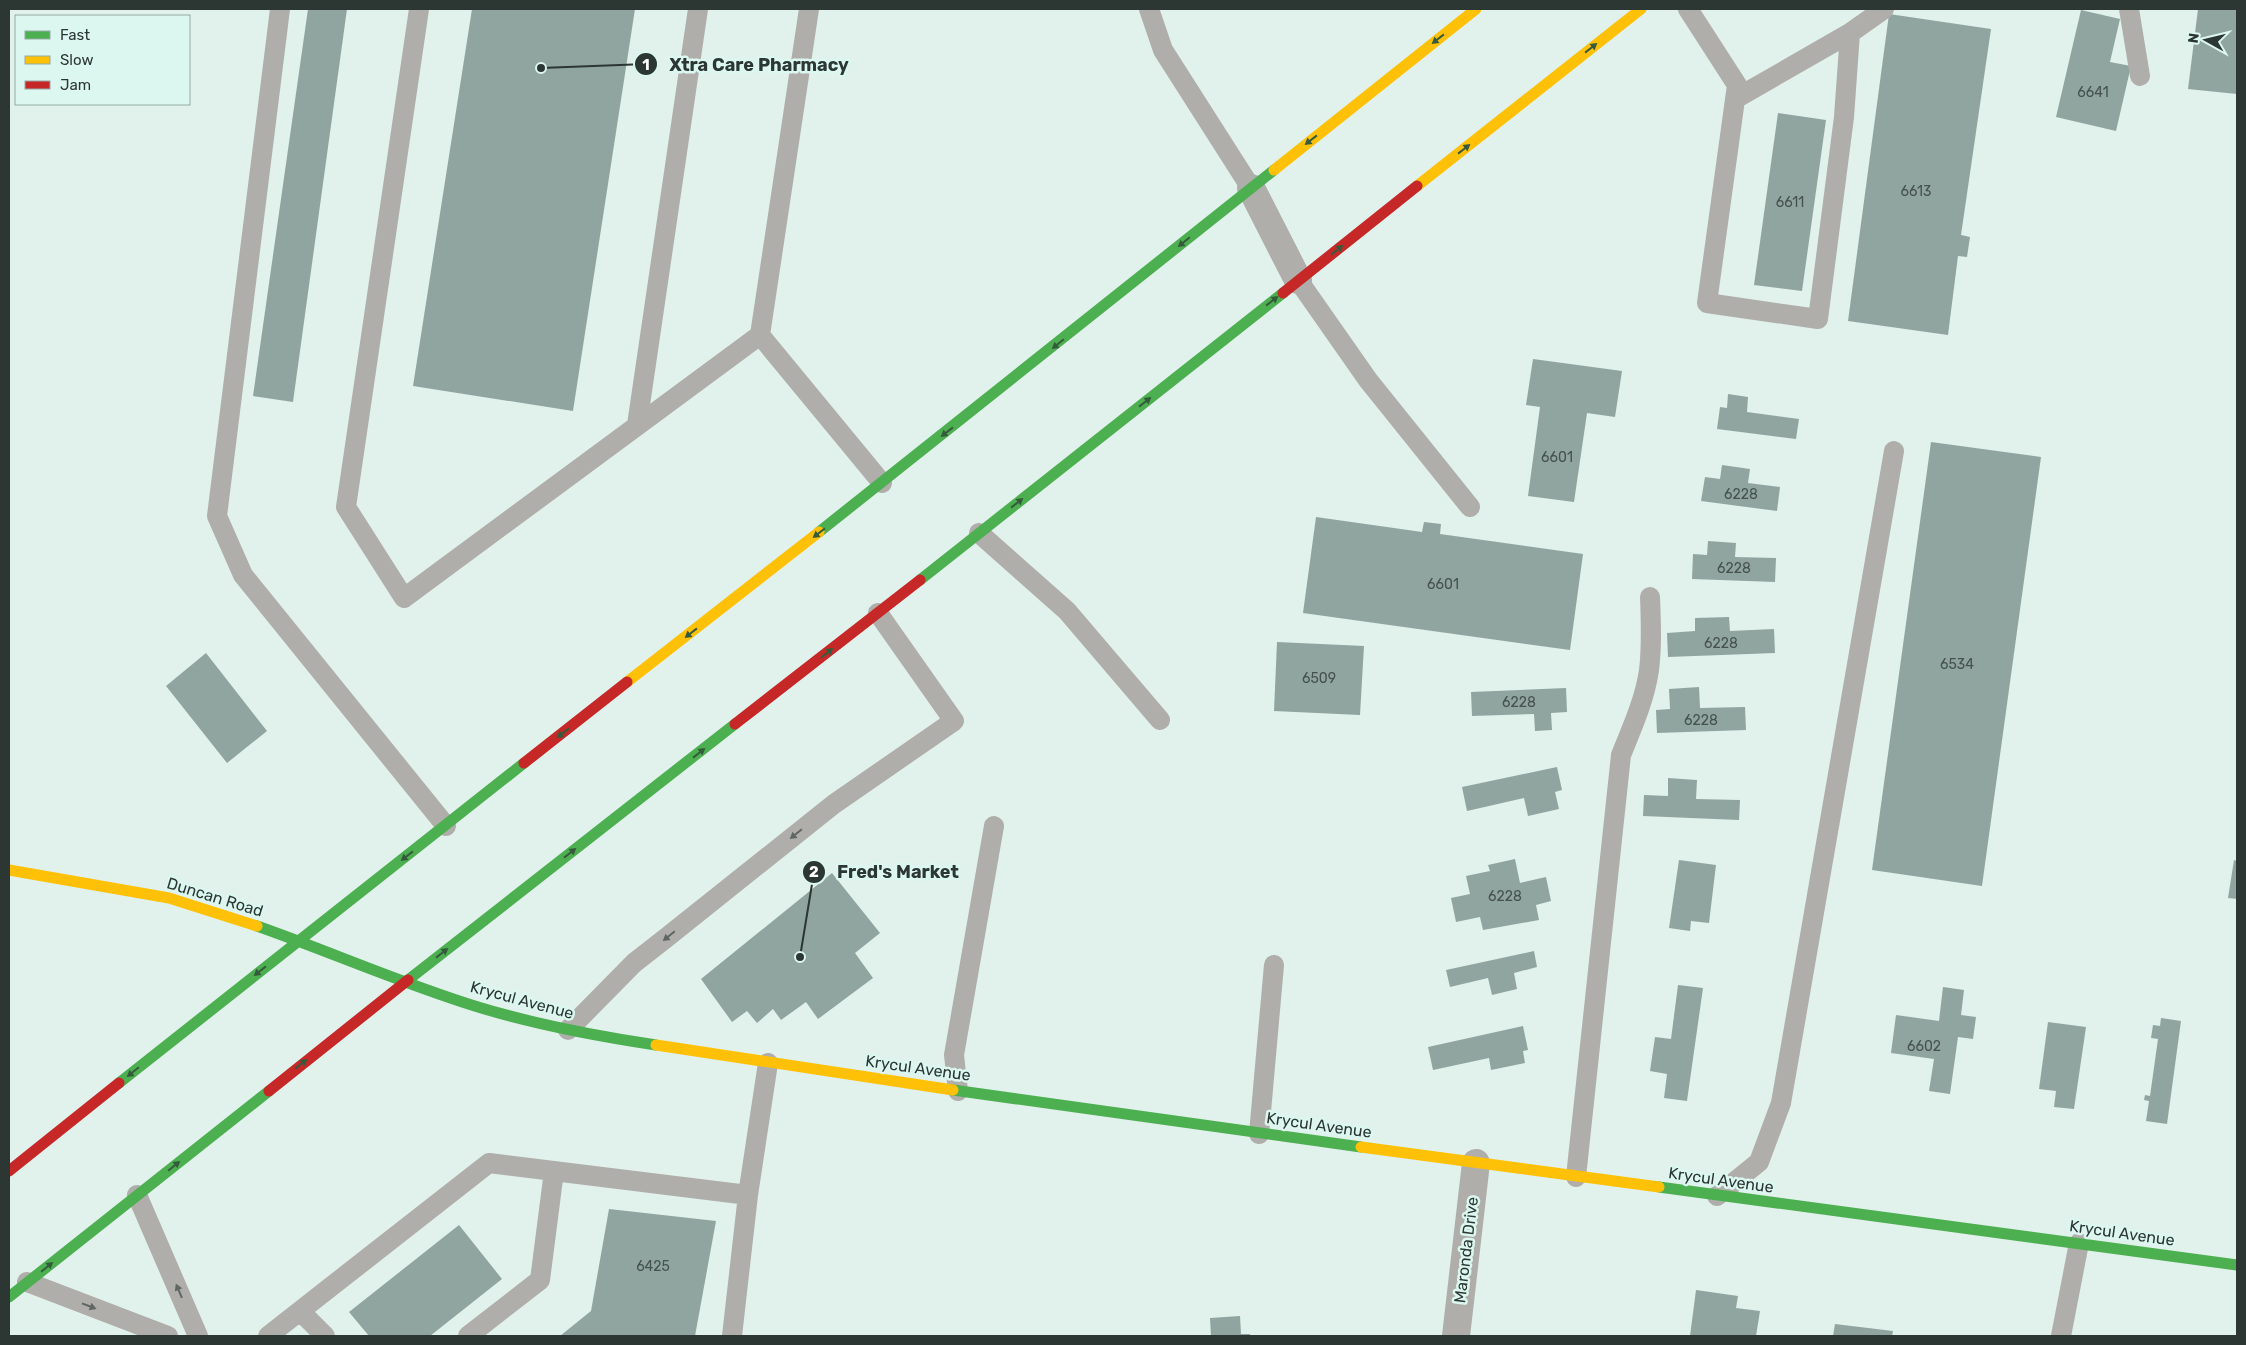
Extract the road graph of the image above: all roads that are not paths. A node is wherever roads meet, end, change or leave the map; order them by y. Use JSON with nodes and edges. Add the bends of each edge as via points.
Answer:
{"nodes":[{"id":1,"x":280,"y":9,"type":"edge"},
{"id":2,"x":419,"y":9,"type":"edge"},
{"id":3,"x":698,"y":9,"type":"edge"},
{"id":4,"x":809,"y":9,"type":"edge"},
{"id":5,"x":1149,"y":9,"type":"edge"},
{"id":6,"x":1476,"y":9,"type":"edge"},
{"id":7,"x":1641,"y":9,"type":"edge"},
{"id":8,"x":1688,"y":9,"type":"edge"},
{"id":9,"x":1884,"y":9,"type":"edge"},
{"id":10,"x":2129,"y":9,"type":"edge"},
{"id":11,"x":1850,"y":33,"type":"junction"},
{"id":12,"x":2140,"y":76,"type":"dead end"},
{"id":13,"x":1735,"y":99,"type":"junction"},
{"id":14,"x":1251,"y":188,"type":"junction"},
{"id":15,"x":1298,"y":280,"type":"junction"},
{"id":16,"x":760,"y":335,"type":"junction"},
{"id":17,"x":637,"y":425,"type":"junction"},
{"id":18,"x":1894,"y":451,"type":"dead end"},
{"id":19,"x":882,"y":483,"type":"junction"},
{"id":20,"x":1470,"y":507,"type":"dead end"},
{"id":21,"x":979,"y":533,"type":"junction"},
{"id":22,"x":1650,"y":597,"type":"dead end"},
{"id":23,"x":878,"y":613,"type":"junction"},
{"id":24,"x":1160,"y":720,"type":"dead end"},
{"id":25,"x":446,"y":826,"type":"junction"},
{"id":26,"x":994,"y":826,"type":"dead end"},
{"id":27,"x":9,"y":870,"type":"edge"},
{"id":28,"x":298,"y":940,"type":"junction"},
{"id":29,"x":1274,"y":965,"type":"dead end"},
{"id":30,"x":404,"y":983,"type":"junction"},
{"id":31,"x":568,"y":1030,"type":"junction"},
{"id":32,"x":768,"y":1063,"type":"junction"},
{"id":33,"x":958,"y":1091,"type":"junction"},
{"id":34,"x":1259,"y":1134,"type":"junction"},
{"id":35,"x":1476,"y":1163,"type":"junction"},
{"id":36,"x":9,"y":1171,"type":"edge"},
{"id":37,"x":554,"y":1171,"type":"junction"},
{"id":38,"x":1576,"y":1177,"type":"junction"},
{"id":39,"x":137,"y":1195,"type":"junction"},
{"id":40,"x":748,"y":1196,"type":"junction"},
{"id":41,"x":1717,"y":1196,"type":"junction"},
{"id":42,"x":2079,"y":1243,"type":"junction"},
{"id":43,"x":2237,"y":1265,"type":"edge"},
{"id":44,"x":27,"y":1282,"type":"junction"},
{"id":45,"x":9,"y":1297,"type":"edge"},
{"id":46,"x":300,"y":1311,"type":"junction"},
{"id":47,"x":168,"y":1336,"type":"edge"},
{"id":48,"x":198,"y":1336,"type":"edge"},
{"id":49,"x":268,"y":1336,"type":"edge"},
{"id":50,"x":325,"y":1336,"type":"edge"},
{"id":51,"x":468,"y":1336,"type":"edge"},
{"id":52,"x":732,"y":1336,"type":"edge"},
{"id":53,"x":1456,"y":1336,"type":"edge"},
{"id":54,"x":2061,"y":1336,"type":"edge"}],
"edges":[{"from":1,"to":25,"type":"lane","via":[[218,516],[243,575]]},
{"from":2,"to":17,"type":"lane","via":[[346,507],[404,598]]},
{"from":3,"to":17,"type":"lane"},
{"from":4,"to":16,"type":"lane"},
{"from":5,"to":14,"type":"lane","via":[[1163,50]]},
{"from":6,"to":14,"type":"main road","one_way":true},
{"from":15,"to":7,"type":"main road","one_way":true},
{"from":8,"to":13,"type":"lane","via":[[1737,85]]},
{"from":9,"to":11,"type":"lane"},
{"from":10,"to":12,"type":"lane"},
{"from":11,"to":13,"type":"lane"},
{"from":11,"to":13,"type":"lane","via":[[1844,117],[1818,320],[1707,303]]},
{"from":14,"to":15,"type":"street"},
{"from":14,"to":19,"type":"main road","one_way":true},
{"from":15,"to":20,"type":"lane","via":[[1368,380]]},
{"from":21,"to":15,"type":"main road","one_way":true},
{"from":16,"to":17,"type":"lane"},
{"from":16,"to":19,"type":"lane"},
{"from":18,"to":41,"type":"lane","via":[[1781,1103],[1759,1162]]},
{"from":19,"to":25,"type":"main road","one_way":true},
{"from":21,"to":23,"type":"main road"},
{"from":21,"to":24,"type":"lane","via":[[1067,611]]},
{"from":22,"to":38,"type":"lane","via":[[1652,640],[1649,672],[1621,755]]},
{"from":30,"to":23,"type":"main road","one_way":true},
{"from":23,"to":31,"type":"lane","one_way":true,"via":[[954,721],[834,804],[634,964]]},
{"from":25,"to":28,"type":"main road","one_way":true},
{"from":26,"to":33,"type":"lane","via":[[954,1055]]},
{"from":27,"to":28,"type":"main road","name":"Duncan Road","via":[[173,900],[216,911]]},
{"from":28,"to":30,"type":"main road","name":"Duncan Road"},
{"from":28,"to":36,"type":"main road","one_way":true},
{"from":29,"to":34,"type":"lane"},
{"from":30,"to":31,"type":"main road","name":"Krycul Avenue","via":[[514,1018]]},
{"from":39,"to":30,"type":"main road","one_way":true},
{"from":31,"to":32,"type":"main road","name":"Krycul Avenue"},
{"from":32,"to":33,"type":"main road","name":"Krycul Avenue"},
{"from":32,"to":40,"type":"lane"},
{"from":33,"to":34,"type":"main road","name":"Krycul Avenue"},
{"from":34,"to":35,"type":"main road","name":"Krycul Avenue"},
{"from":35,"to":38,"type":"main road","name":"Krycul Avenue"},
{"from":35,"to":53,"type":"street","name":"Maronda Drive"},
{"from":37,"to":40,"type":"lane"},
{"from":37,"to":46,"type":"lane","via":[[489,1163]]},
{"from":37,"to":51,"type":"lane","via":[[540,1280]]},
{"from":38,"to":41,"type":"main road","name":"Krycul Avenue"},
{"from":44,"to":39,"type":"main road","one_way":true},
{"from":48,"to":39,"type":"lane","one_way":true},
{"from":40,"to":52,"type":"lane"},
{"from":41,"to":42,"type":"main road","name":"Krycul Avenue"},
{"from":42,"to":43,"type":"main road","name":"Krycul Avenue"},
{"from":42,"to":54,"type":"lane"},
{"from":44,"to":45,"type":"main road"},
{"from":44,"to":47,"type":"lane","one_way":true},
{"from":46,"to":49,"type":"lane"},
{"from":46,"to":50,"type":"lane"}]}
